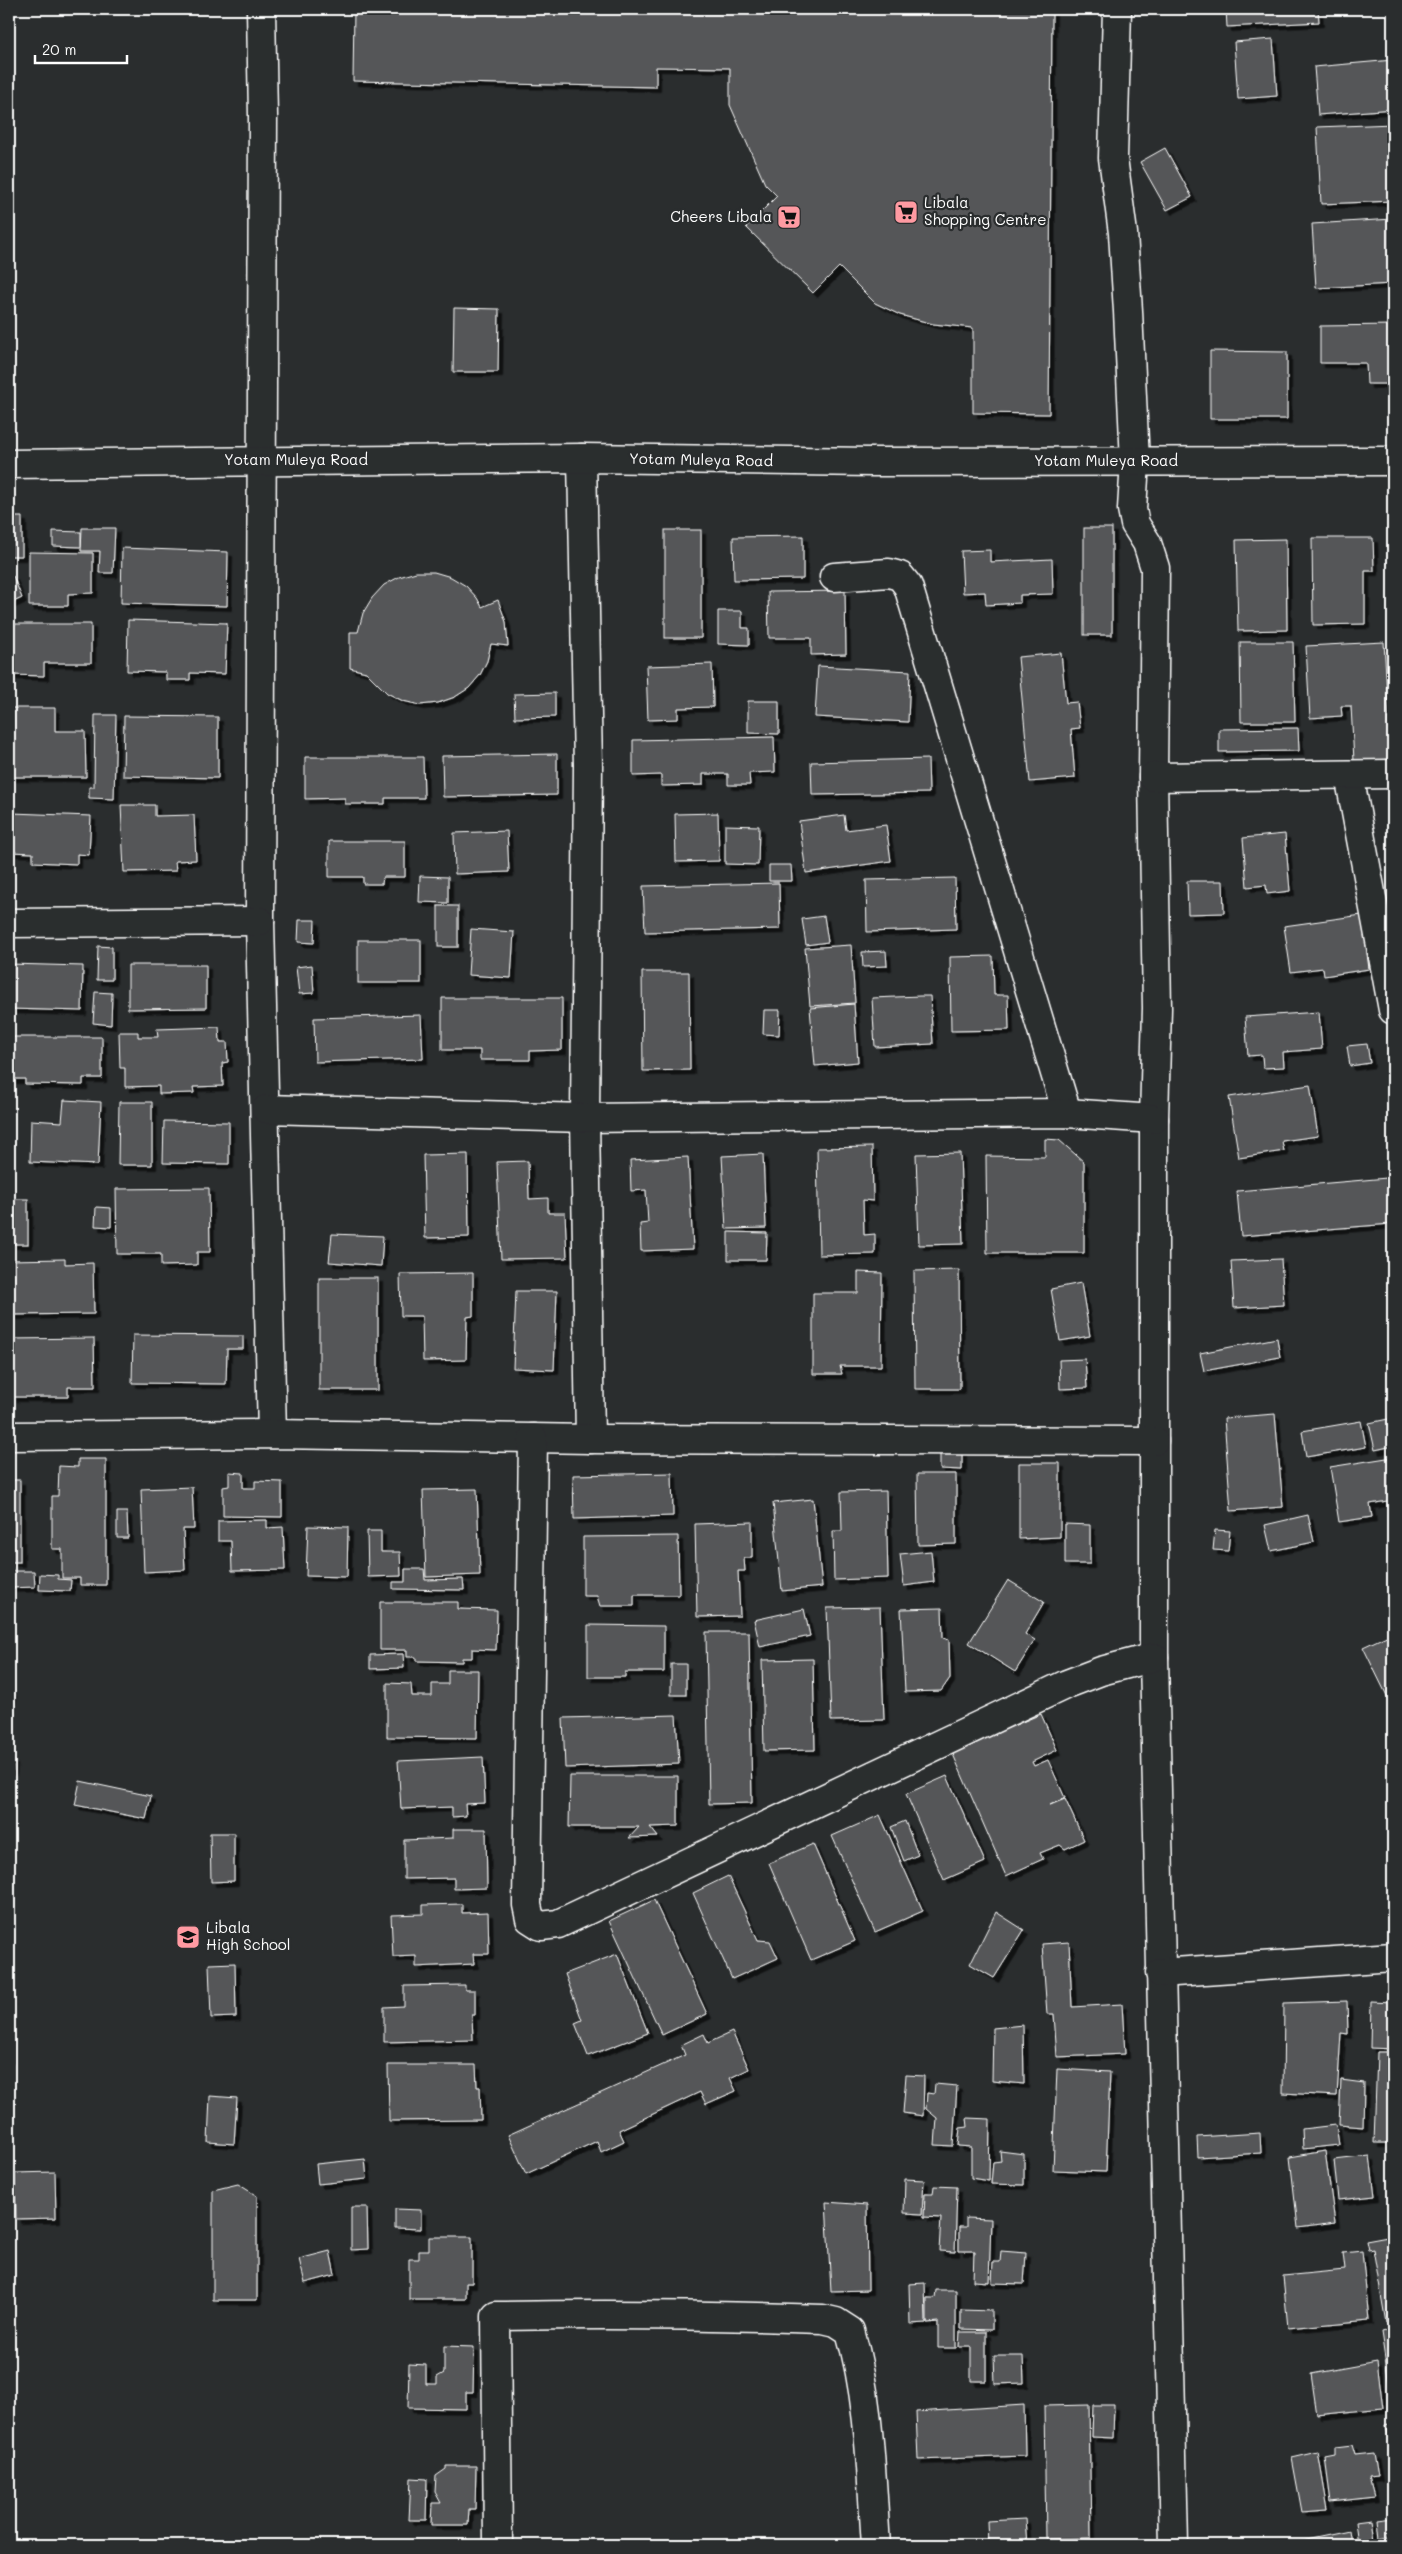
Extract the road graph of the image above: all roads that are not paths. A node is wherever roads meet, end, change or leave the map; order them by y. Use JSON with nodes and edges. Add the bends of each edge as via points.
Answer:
{"nodes":[{"id":1,"x":261,"y":9,"type":"edge"},
{"id":2,"x":1117,"y":9,"type":"edge"},
{"id":3,"x":582,"y":458,"type":"junction"},
{"id":4,"x":260,"y":460,"type":"junction"},
{"id":5,"x":1393,"y":461,"type":"edge"},
{"id":6,"x":1135,"y":462,"type":"junction"},
{"id":7,"x":9,"y":464,"type":"edge"},
{"id":8,"x":834,"y":577,"type":"dead end"},
{"id":9,"x":1393,"y":774,"type":"edge"},
{"id":10,"x":1349,"y":775,"type":"junction"},
{"id":11,"x":1153,"y":776,"type":"junction"},
{"id":12,"x":260,"y":921,"type":"junction"},
{"id":13,"x":9,"y":923,"type":"edge"},
{"id":14,"x":1393,"y":1010,"type":"edge"},
{"id":15,"x":266,"y":1109,"type":"junction"},
{"id":16,"x":1067,"y":1113,"type":"junction"},
{"id":17,"x":585,"y":1118,"type":"junction"},
{"id":18,"x":1154,"y":1119,"type":"junction"},
{"id":19,"x":272,"y":1434,"type":"junction"},
{"id":20,"x":9,"y":1436,"type":"edge"},
{"id":21,"x":533,"y":1438,"type":"junction"},
{"id":22,"x":590,"y":1439,"type":"junction"},
{"id":23,"x":1154,"y":1440,"type":"junction"},
{"id":24,"x":1154,"y":1657,"type":"junction"},
{"id":25,"x":1393,"y":1957,"type":"edge"},
{"id":26,"x":1160,"y":1973,"type":"junction"},
{"id":27,"x":498,"y":2545,"type":"edge"},
{"id":28,"x":876,"y":2545,"type":"edge"},
{"id":29,"x":1174,"y":2545,"type":"edge"}],
"edges":[{"from":1,"to":4,"type":"street"},
{"from":2,"to":6,"type":"street","via":[[1113,158],[1122,233]]},
{"from":3,"to":4,"type":"street","name":"Yotam Muleya Road"},
{"from":3,"to":6,"type":"street","name":"Yotam Muleya Road"},
{"from":3,"to":17,"type":"street","via":[[588,766]]},
{"from":4,"to":7,"type":"street","name":"Yotam Muleya Road"},
{"from":4,"to":12,"type":"street"},
{"from":5,"to":6,"type":"street","name":"Yotam Muleya Road"},
{"from":6,"to":11,"type":"street","via":[[1132,509],[1135,524],[1147,543],[1155,568]]},
{"from":8,"to":16,"type":"street","via":[[889,573],[900,576],[908,586]]},
{"from":9,"to":10,"type":"street"},
{"from":10,"to":11,"type":"street"},
{"from":10,"to":14,"type":"street"},
{"from":11,"to":18,"type":"street","via":[[1158,1008]]},
{"from":12,"to":13,"type":"street"},
{"from":12,"to":15,"type":"street"},
{"from":15,"to":17,"type":"street"},
{"from":15,"to":19,"type":"street"},
{"from":16,"to":17,"type":"street"},
{"from":16,"to":18,"type":"street"},
{"from":17,"to":22,"type":"street"},
{"from":18,"to":23,"type":"street"},
{"from":19,"to":20,"type":"street"},
{"from":19,"to":21,"type":"street"},
{"from":21,"to":22,"type":"street"},
{"from":21,"to":24,"type":"street","via":[[527,1905],[530,1918],[541,1926],[558,1924],[1067,1684]]},
{"from":22,"to":23,"type":"street"},
{"from":23,"to":24,"type":"street"},
{"from":24,"to":26,"type":"street"},
{"from":25,"to":26,"type":"street"},
{"from":26,"to":29,"type":"street"},
{"from":27,"to":28,"type":"street","via":[[496,2316],[742,2316],[836,2322],[850,2331],[857,2356],[869,2434]]}]}
